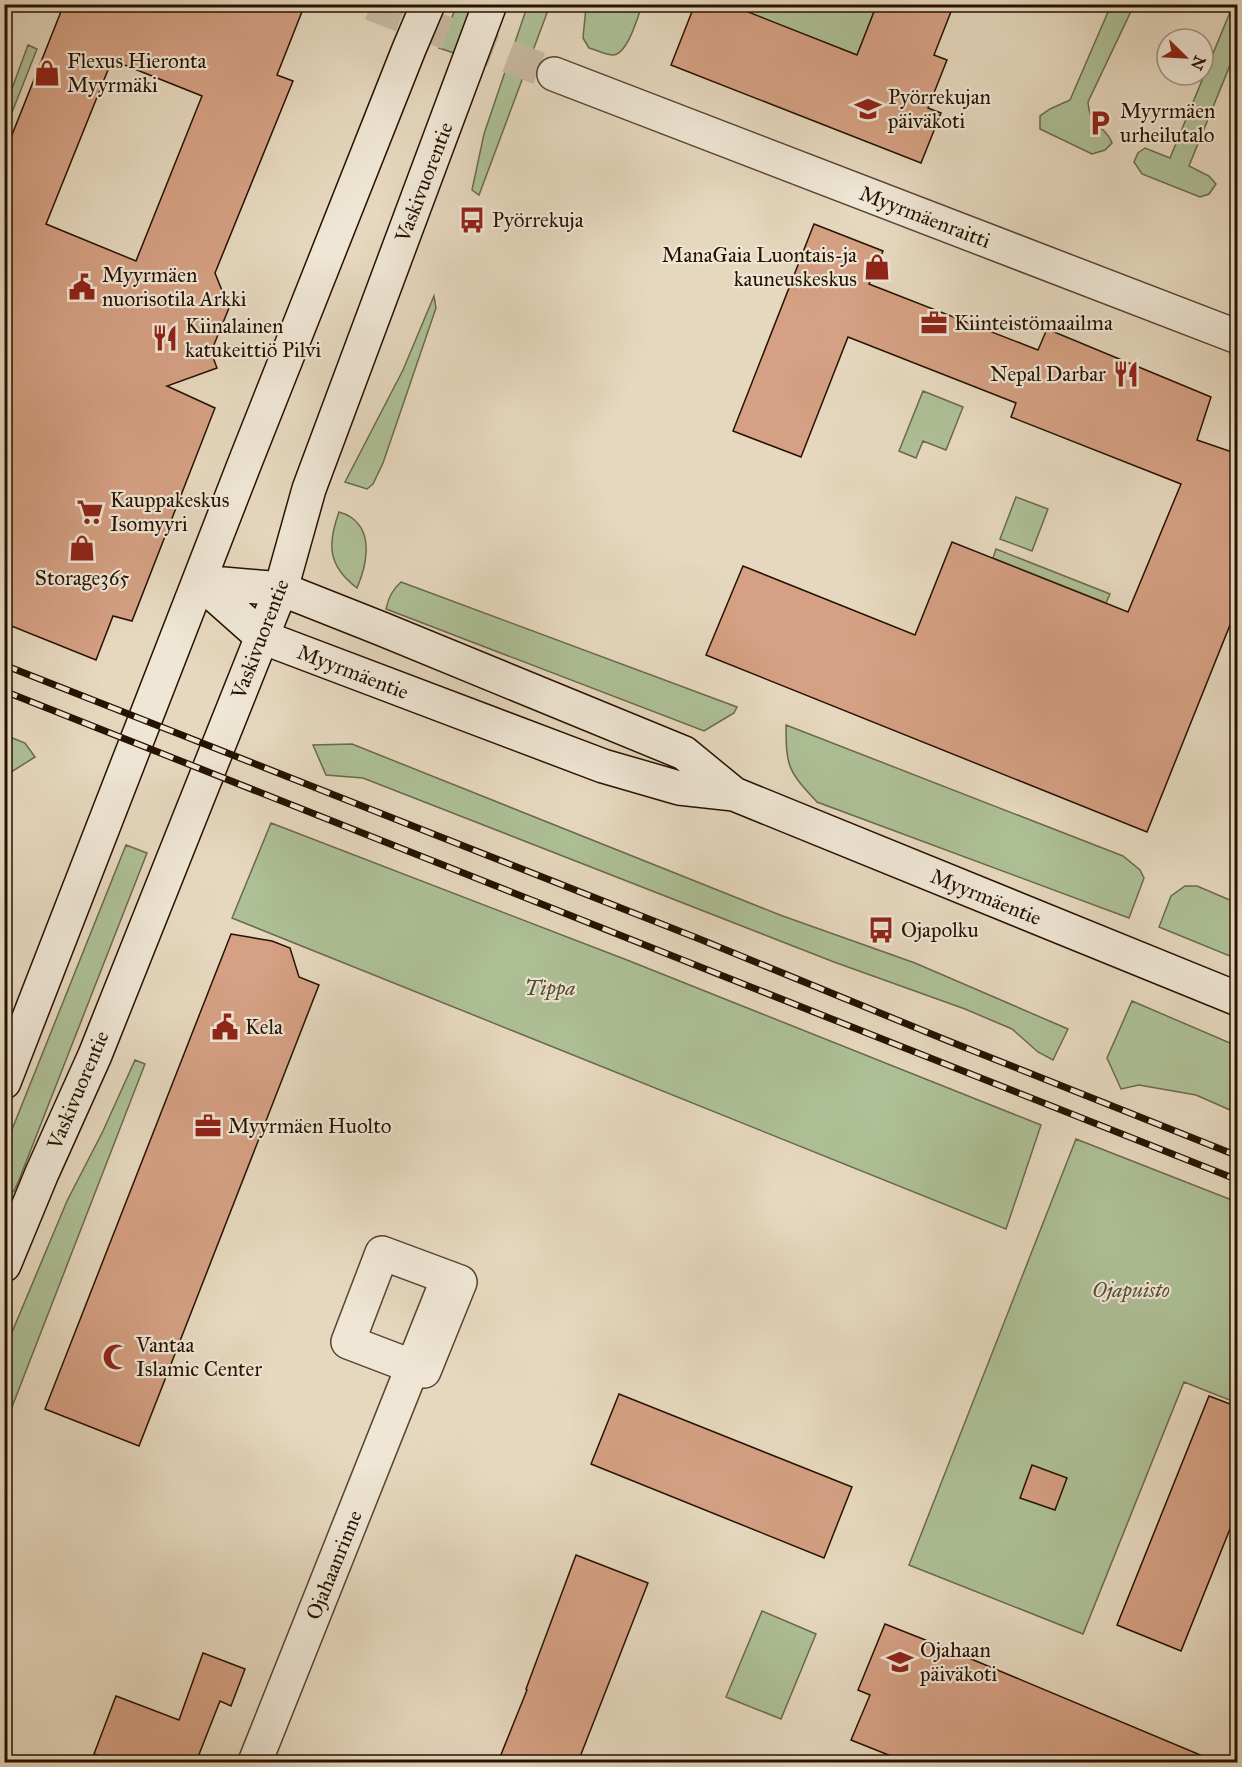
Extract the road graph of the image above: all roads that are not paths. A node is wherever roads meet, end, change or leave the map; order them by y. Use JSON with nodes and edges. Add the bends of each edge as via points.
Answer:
{"nodes":[{"id":1,"x":428,"y":4,"type":"edge"},
{"id":2,"x":490,"y":4,"type":"edge"},
{"id":3,"x":554,"y":74,"type":"tunnel mouth"},
{"id":4,"x":1238,"y":337,"type":"edge"},
{"id":5,"x":200,"y":582,"type":"junction"},
{"id":6,"x":280,"y":589,"type":"junction"},
{"id":7,"x":262,"y":637,"type":"junction"},
{"id":8,"x":734,"y":794,"type":"junction"},
{"id":9,"x":1238,"y":999,"type":"edge"},
{"id":10,"x":4,"y":1082,"type":"edge"},
{"id":11,"x":4,"y":1265,"type":"edge"},
{"id":12,"x":413,"y":1367,"type":"junction"},
{"id":13,"x":255,"y":1762,"type":"edge"}],
"edges":[{"from":1,"to":5,"type":"street"},
{"from":2,"to":6,"type":"street","name":"Vaskivuorentie","via":[[309,489]]},
{"from":3,"to":4,"type":"street","name":"Myyrmäenraitti","via":[[618,88]]},
{"from":5,"to":6,"type":"street","name":"Myyrmäentie"},
{"from":5,"to":7,"type":"street","name":"Myyrmäentie"},
{"from":5,"to":10,"type":"street"},
{"from":6,"to":7,"type":"street","name":"Vaskivuorentie"},
{"from":6,"to":8,"type":"street","name":"Myyrmäentie","via":[[684,753]]},
{"from":7,"to":8,"type":"street","name":"Myyrmäentie","via":[[603,766],[679,788]]},
{"from":7,"to":11,"type":"street","name":"Vaskivuorentie","via":[[95,1055]]},
{"from":8,"to":9,"type":"street","name":"Myyrmäentie"},
{"from":12,"to":12,"type":"street","name":"Ojahaanrinne","via":[[448,1278],[382,1253],[348,1342]]},
{"from":12,"to":13,"type":"street","name":"Ojahaanrinne"}]}
